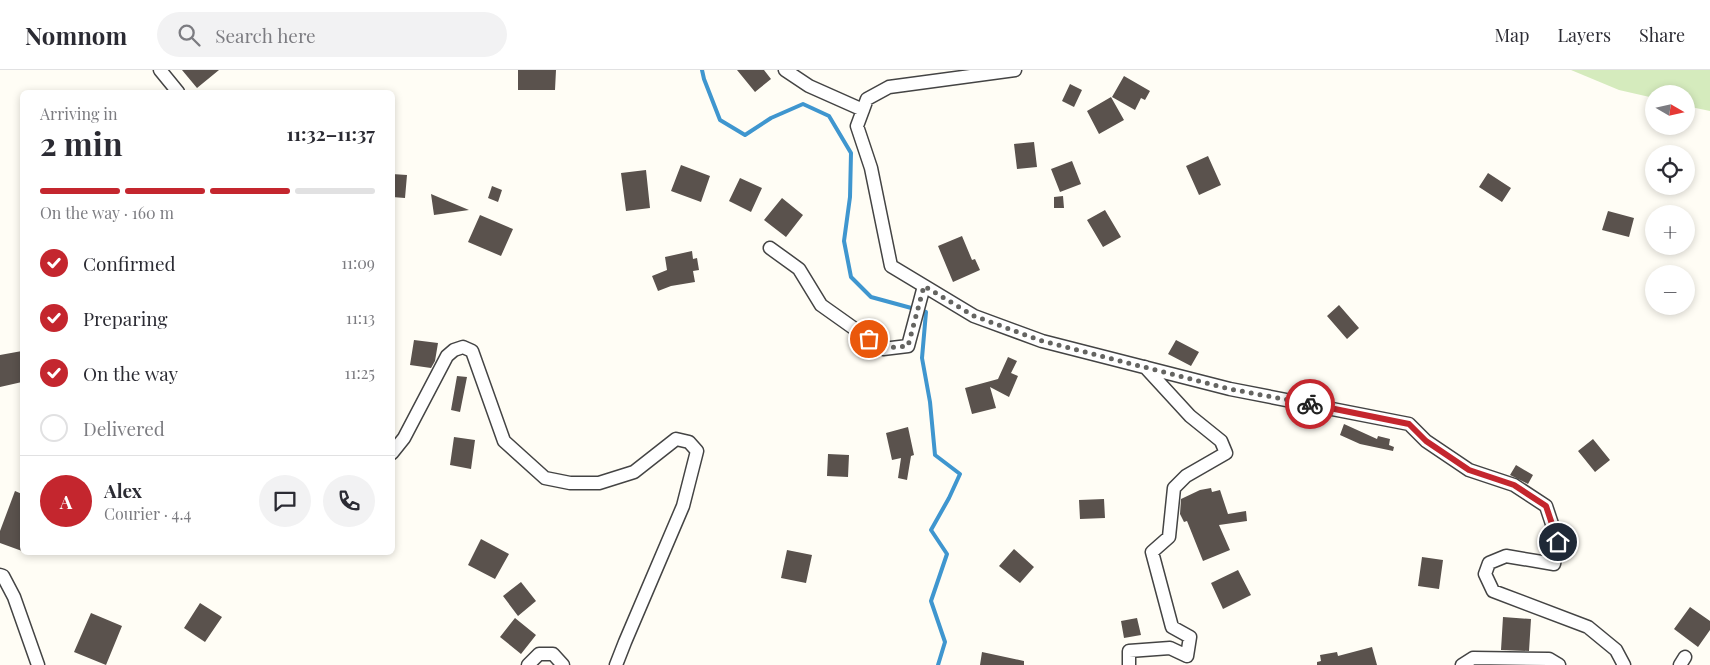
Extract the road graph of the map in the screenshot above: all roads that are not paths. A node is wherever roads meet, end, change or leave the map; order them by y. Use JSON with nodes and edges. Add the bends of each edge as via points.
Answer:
{"nodes":[{"id":1,"x":160,"y":70,"type":"edge"},
{"id":2,"x":785,"y":70,"type":"edge"},
{"id":3,"x":1015,"y":70,"type":"edge"},
{"id":4,"x":176,"y":90,"type":"edge"},
{"id":5,"x":863,"y":110,"type":"junction"},
{"id":6,"x":770,"y":248,"type":"dead end"},
{"id":7,"x":924,"y":286,"type":"junction"},
{"id":8,"x":1145,"y":367,"type":"junction"},
{"id":9,"x":395,"y":449,"type":"edge"},
{"id":10,"x":0,"y":575,"type":"edge"},
{"id":11,"x":38,"y":665,"type":"edge"},
{"id":12,"x":528,"y":665,"type":"edge"},
{"id":13,"x":563,"y":665,"type":"edge"},
{"id":14,"x":616,"y":665,"type":"edge"},
{"id":15,"x":1129,"y":665,"type":"edge"},
{"id":16,"x":1462,"y":665,"type":"edge"},
{"id":17,"x":1559,"y":665,"type":"edge"},
{"id":18,"x":1624,"y":665,"type":"edge"}],
"edges":[{"from":1,"to":4,"type":"street"},
{"from":2,"to":5,"type":"street","via":[[809,86]]},
{"from":3,"to":5,"type":"street","via":[[889,87],[868,99]]},
{"from":5,"to":7,"type":"street","via":[[857,126],[871,168],[890,266]]},
{"from":6,"to":7,"type":"street","via":[[799,269],[821,305],[884,348],[908,346]]},
{"from":7,"to":8,"type":"street","via":[[974,316],[1042,341]]},
{"from":8,"to":15,"type":"street","via":[[1190,416],[1221,441],[1226,453],[1186,476],[1174,488],[1169,537],[1152,552],[1172,627],[1190,638],[1187,656],[1170,648],[1129,651]]},
{"from":8,"to":18,"type":"street","via":[[1230,389],[1409,424],[1426,441],[1469,470],[1514,485],[1546,506],[1558,542],[1554,564],[1506,556],[1488,564],[1484,574],[1493,591],[1588,627],[1616,650]]},
{"from":9,"to":14,"type":"street","via":[[447,356],[463,347],[472,351],[504,441],[544,478],[570,483],[599,483],[634,472],[676,439],[689,442],[697,451],[683,506]]},
{"from":10,"to":11,"type":"street","via":[[14,597]]},
{"from":12,"to":13,"type":"street","via":[[539,654],[553,654]]},
{"from":16,"to":17,"type":"street","via":[[1473,658],[1549,659]]}]}
